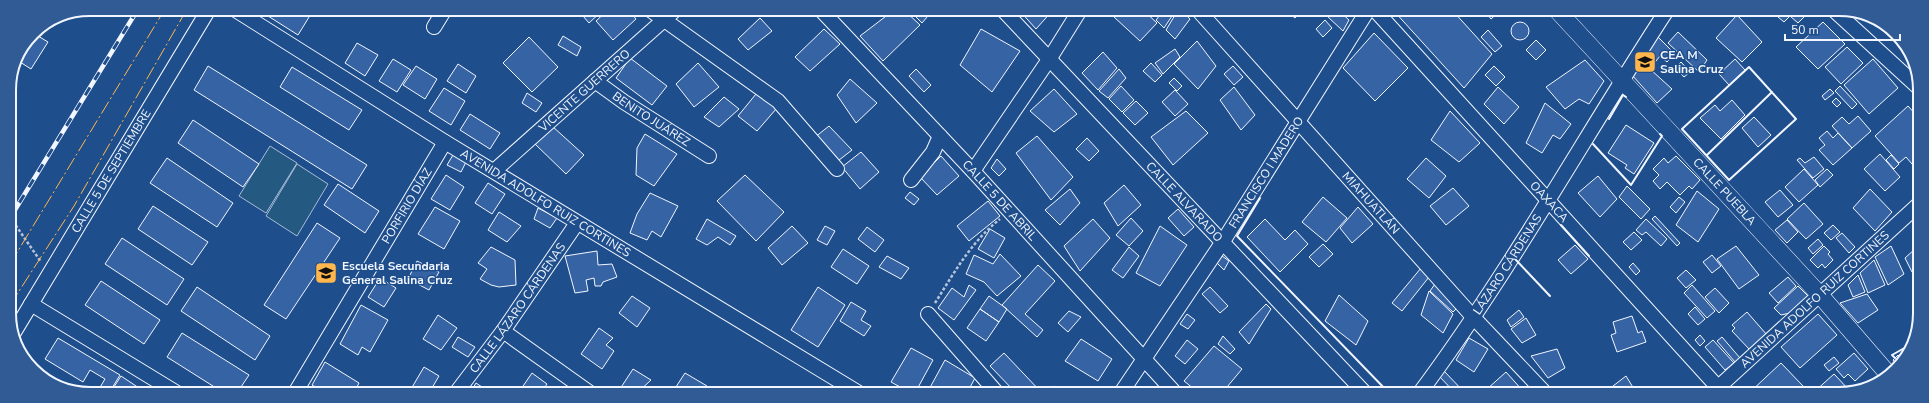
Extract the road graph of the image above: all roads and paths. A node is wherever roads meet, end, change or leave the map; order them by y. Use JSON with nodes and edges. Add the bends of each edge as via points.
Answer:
{"nodes":[{"id":1,"x":205,"y":16,"type":"edge"},
{"id":2,"x":245,"y":16,"type":"edge"},
{"id":3,"x":441,"y":16,"type":"edge"},
{"id":4,"x":658,"y":16,"type":"edge"},
{"id":5,"x":668,"y":16,"type":"edge"},
{"id":6,"x":827,"y":16,"type":"edge"},
{"id":7,"x":1009,"y":16,"type":"edge"},
{"id":8,"x":1076,"y":16,"type":"edge"},
{"id":9,"x":1203,"y":16,"type":"edge"},
{"id":10,"x":1364,"y":16,"type":"edge"},
{"id":11,"x":1380,"y":16,"type":"edge"},
{"id":12,"x":1562,"y":16,"type":"edge"},
{"id":13,"x":1663,"y":16,"type":"edge"},
{"id":14,"x":1841,"y":16,"type":"edge"},
{"id":15,"x":664,"y":20,"type":"junction"},
{"id":16,"x":434,"y":27,"type":"dead end"},
{"id":17,"x":1050,"y":58,"type":"junction"},
{"id":18,"x":595,"y":81,"type":"junction"},
{"id":19,"x":1621,"y":81,"type":"junction"},
{"id":20,"x":1912,"y":81,"type":"edge"},
{"id":21,"x":1298,"y":122,"type":"junction"},
{"id":22,"x":940,"y":136,"type":"junction"},
{"id":23,"x":445,"y":142,"type":"junction"},
{"id":24,"x":709,"y":156,"type":"dead end"},
{"id":25,"x":837,"y":169,"type":"dead end"},
{"id":26,"x":494,"y":171,"type":"junction"},
{"id":27,"x":973,"y":171,"type":"junction"},
{"id":28,"x":911,"y":180,"type":"dead end"},
{"id":29,"x":1548,"y":200,"type":"junction"},
{"id":30,"x":1913,"y":210,"type":"edge"},
{"id":31,"x":1010,"y":211,"type":"junction"},
{"id":32,"x":577,"y":223,"type":"junction"},
{"id":33,"x":16,"y":225,"type":"edge"},
{"id":34,"x":1222,"y":243,"type":"junction"},
{"id":35,"x":50,"y":274,"type":"junction"},
{"id":36,"x":1820,"y":295,"type":"junction"},
{"id":37,"x":31,"y":304,"type":"junction"},
{"id":38,"x":928,"y":314,"type":"joint"},
{"id":39,"x":1474,"y":318,"type":"junction"},
{"id":40,"x":17,"y":328,"type":"edge"},
{"id":41,"x":503,"y":331,"type":"junction"},
{"id":42,"x":1144,"y":358,"type":"junction"},
{"id":43,"x":1885,"y":371,"type":"edge"},
{"id":44,"x":167,"y":387,"type":"edge"},
{"id":45,"x":299,"y":387,"type":"edge"},
{"id":46,"x":461,"y":387,"type":"edge"},
{"id":47,"x":582,"y":387,"type":"edge"},
{"id":48,"x":849,"y":387,"type":"edge"},
{"id":49,"x":992,"y":387,"type":"edge"},
{"id":50,"x":1125,"y":387,"type":"edge"},
{"id":51,"x":1170,"y":387,"type":"edge"},
{"id":52,"x":1358,"y":387,"type":"edge"},
{"id":53,"x":1424,"y":387,"type":"edge"},
{"id":54,"x":1539,"y":387,"type":"edge"},
{"id":55,"x":1714,"y":387,"type":"edge"},
{"id":56,"x":1723,"y":387,"type":"edge"}],
"edges":[{"from":1,"to":35,"type":"street","name":"CALLE 5 DE SEPTIEMBRE"},
{"from":2,"to":23,"type":"street","name":"AVENIDA ADOLFO RUIZ CORTINES"},
{"from":3,"to":16,"type":"street"},
{"from":4,"to":15,"type":"street"},
{"from":5,"to":15,"type":"street","name":"VICENTE GUERRERO"},
{"from":6,"to":22,"type":"street","name":"CALLE 5 DE ABRIL"},
{"from":7,"to":17,"type":"street","name":"CALLE ALVARADO"},
{"from":8,"to":17,"type":"street"},
{"from":9,"to":21,"type":"street","name":"MIAHUATLÁN"},
{"from":10,"to":21,"type":"street","name":"FRANCISCO I MADERO"},
{"from":11,"to":29,"type":"street","name":"OAXACA"},
{"from":12,"to":19,"type":"street","name":"CALLE PUEBLA"},
{"from":13,"to":19,"type":"street","name":"LÁZARO CÁRDENAS"},
{"from":14,"to":20,"type":"street"},
{"from":15,"to":18,"type":"street","name":"VICENTE GUERRERO"},
{"from":15,"to":25,"type":"street","via":[[778,101]]},
{"from":17,"to":27,"type":"street"},
{"from":17,"to":34,"type":"street","name":"CALLE ALVARADO"},
{"from":18,"to":24,"type":"street","name":"BENITO JUÁREZ"},
{"from":18,"to":26,"type":"street","name":"VICENTE GUERRERO"},
{"from":19,"to":29,"type":"street","name":"LÁZARO CÁRDENAS"},
{"from":19,"to":36,"type":"street","name":"CALLE PUEBLA"},
{"from":21,"to":34,"type":"street","name":"FRANCISCO I MADERO"},
{"from":21,"to":39,"type":"street","name":"MIAHUATLÁN"},
{"from":22,"to":27,"type":"street","name":"CALLE 5 DE ABRIL"},
{"from":22,"to":28,"type":"street","via":[[933,152]]},
{"from":23,"to":26,"type":"street","name":"AVENIDA ADOLFO RUIZ CORTINES"},
{"from":23,"to":45,"type":"street","name":"PORFIRIO DÍAZ"},
{"from":26,"to":32,"type":"street","name":"AVENIDA ADOLFO RUIZ CORTINES"},
{"from":27,"to":31,"type":"street","name":"CALLE 5 DE ABRIL"},
{"from":29,"to":39,"type":"street","name":"LÁZARO CÁRDENAS"},
{"from":29,"to":55,"type":"street","name":"OAXACA"},
{"from":30,"to":36,"type":"street","name":"AVENIDA ADOLFO RUIZ CORTINES"},
{"from":31,"to":38,"type":"path","via":[[988,228],[968,250]]},
{"from":31,"to":42,"type":"street","name":"CALLE 5 DE ABRIL"},
{"from":32,"to":41,"type":"street","name":"CALLE LÁZARO CÁRDENAS"},
{"from":32,"to":48,"type":"street","name":"AVENIDA ADOLFO RUIZ CORTINES"},
{"from":33,"to":35,"type":"path"},
{"from":34,"to":42,"type":"street","name":"FRANCISCO I MADERO"},
{"from":34,"to":52,"type":"street","name":"CALLE ALVARADO"},
{"from":35,"to":37,"type":"street","name":"CALLE 5 DE SEPTIEMBRE"},
{"from":36,"to":43,"type":"street","name":"CALLE PUEBLA"},
{"from":36,"to":56,"type":"street","name":"AVENIDA ADOLFO RUIZ CORTINES"},
{"from":37,"to":40,"type":"street","name":"CALLE 5 DE SEPTIEMBRE"},
{"from":37,"to":44,"type":"street"},
{"from":38,"to":49,"type":"street"},
{"from":39,"to":53,"type":"street","name":"LÁZARO CÁRDENAS"},
{"from":39,"to":54,"type":"street","name":"MIAHUATLÁN"},
{"from":41,"to":46,"type":"street","name":"CALLE LÁZARO CÁRDENAS"},
{"from":41,"to":47,"type":"street"},
{"from":42,"to":50,"type":"street","name":"FRANCISCO I MADERO"},
{"from":42,"to":51,"type":"street","name":"CALLE 5 DE ABRIL"}]}
